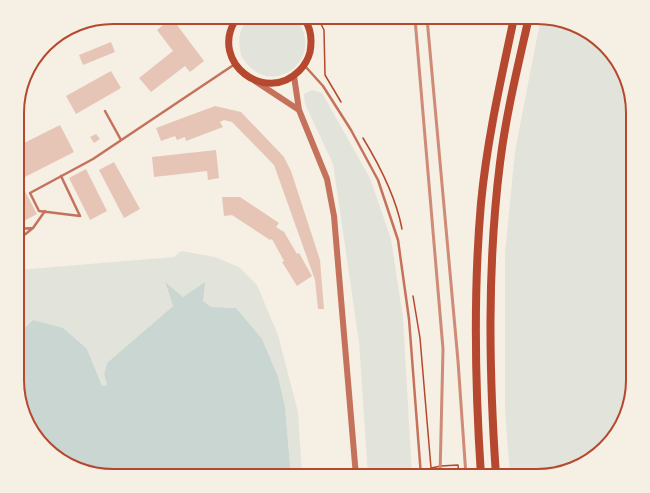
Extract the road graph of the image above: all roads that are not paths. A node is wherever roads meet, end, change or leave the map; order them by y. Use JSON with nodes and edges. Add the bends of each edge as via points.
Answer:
{"nodes":[{"id":1,"x":232,"y":24,"type":"edge"},
{"id":2,"x":307,"y":24,"type":"edge"},
{"id":3,"x":513,"y":24,"type":"edge"},
{"id":4,"x":528,"y":24,"type":"edge"},
{"id":5,"x":235,"y":64,"type":"junction"},
{"id":6,"x":305,"y":65,"type":"junction"},
{"id":7,"x":247,"y":76,"type":"junction"},
{"id":8,"x":294,"y":76,"type":"junction"},
{"id":9,"x":299,"y":110,"type":"junction"},
{"id":10,"x":105,"y":111,"type":"dead end"},
{"id":11,"x":121,"y":140,"type":"junction"},
{"id":12,"x":61,"y":176,"type":"junction"},
{"id":13,"x":45,"y":211,"type":"junction"},
{"id":14,"x":33,"y":228,"type":"junction"},
{"id":15,"x":24,"y":229,"type":"edge"},
{"id":16,"x":24,"y":235,"type":"edge"},
{"id":17,"x":355,"y":469,"type":"edge"},
{"id":18,"x":420,"y":469,"type":"edge"},
{"id":19,"x":481,"y":469,"type":"edge"},
{"id":20,"x":496,"y":469,"type":"edge"}],
"edges":[{"from":1,"to":5,"type":"main road","via":[[229,44]]},
{"from":2,"to":6,"type":"main road","via":[[312,45]]},
{"from":3,"to":19,"type":"main road","via":[[496,101],[482,202],[476,291],[477,415]]},
{"from":4,"to":20,"type":"main road","via":[[500,162],[496,203],[491,290],[492,415]]},
{"from":5,"to":7,"type":"main road"},
{"from":5,"to":11,"type":"lane"},
{"from":6,"to":8,"type":"main road"},
{"from":6,"to":18,"type":"lane","via":[[324,86],[378,180],[398,240],[409,319]]},
{"from":7,"to":8,"type":"main road","via":[[260,82],[273,83]]},
{"from":7,"to":9,"type":"street"},
{"from":8,"to":9,"type":"street"},
{"from":9,"to":17,"type":"street","via":[[327,179],[334,216]]},
{"from":10,"to":11,"type":"lane"},
{"from":11,"to":12,"type":"lane"},
{"from":12,"to":13,"type":"lane","via":[[30,193],[39,211]]},
{"from":12,"to":13,"type":"lane","via":[[80,216]]},
{"from":13,"to":14,"type":"lane"},
{"from":14,"to":15,"type":"lane"},
{"from":14,"to":16,"type":"lane"}]}
